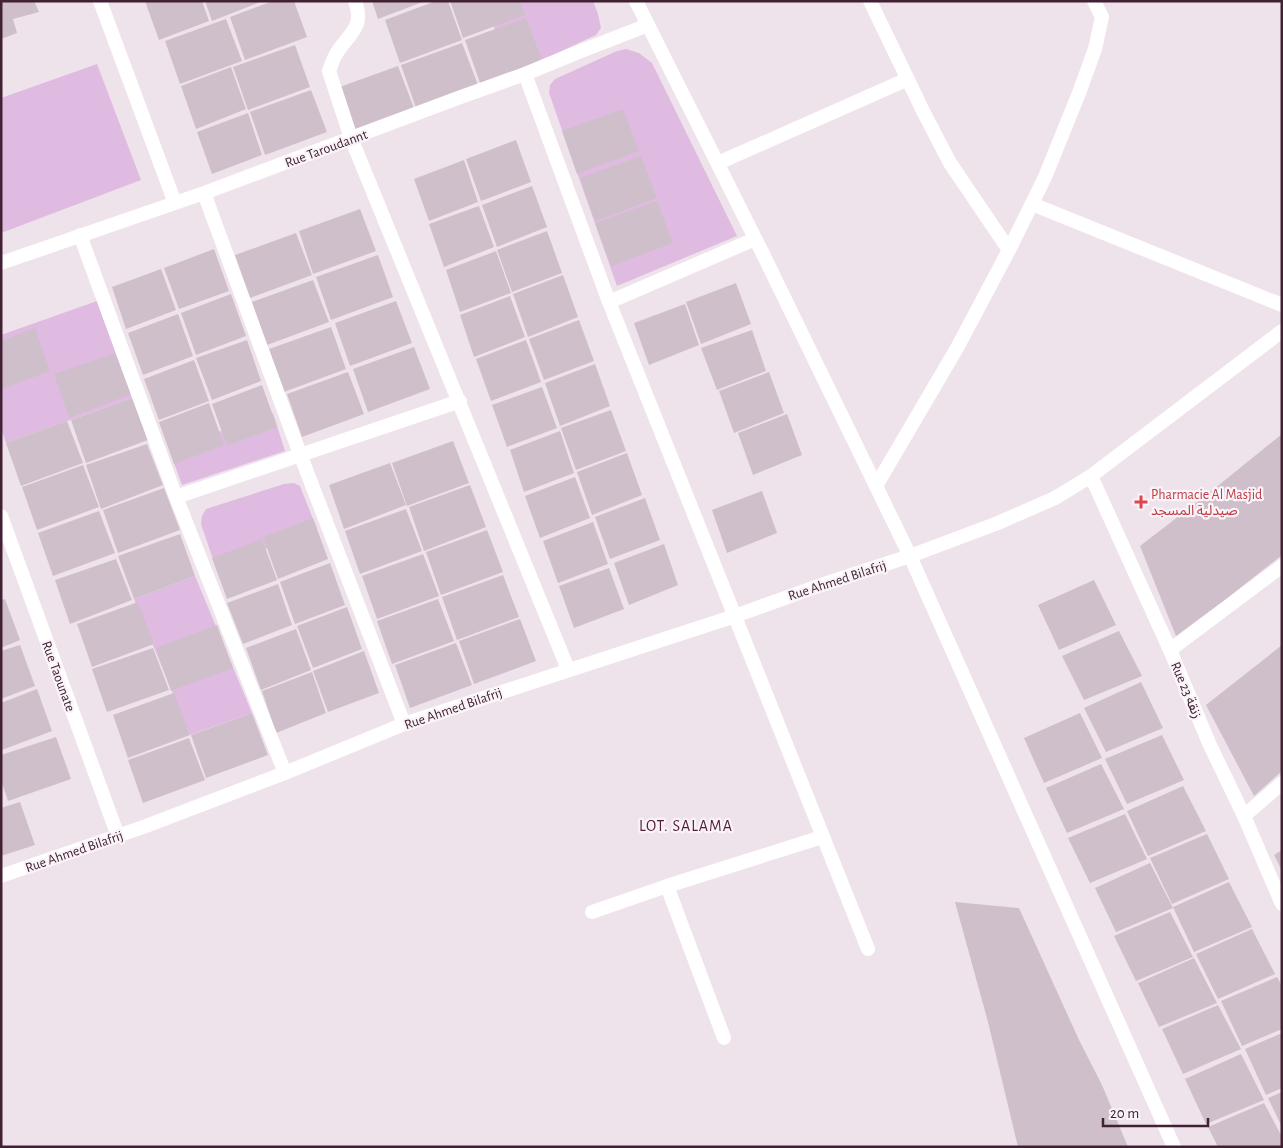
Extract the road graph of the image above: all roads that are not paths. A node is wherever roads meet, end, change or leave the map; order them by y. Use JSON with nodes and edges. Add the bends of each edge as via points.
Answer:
{"nodes":[{"id":1,"x":100,"y":1,"type":"edge"},
{"id":2,"x":355,"y":1,"type":"edge"},
{"id":3,"x":636,"y":1,"type":"edge"},
{"id":4,"x":870,"y":1,"type":"edge"},
{"id":5,"x":1094,"y":1,"type":"edge"},
{"id":6,"x":648,"y":25,"type":"junction"},
{"id":7,"x":525,"y":74,"type":"junction"},
{"id":8,"x":908,"y":78,"type":"junction"},
{"id":9,"x":351,"y":138,"type":"junction"},
{"id":10,"x":718,"y":163,"type":"junction"},
{"id":11,"x":204,"y":193,"type":"junction"},
{"id":12,"x":176,"y":203,"type":"junction"},
{"id":13,"x":1032,"y":204,"type":"junction"},
{"id":14,"x":80,"y":235,"type":"junction"},
{"id":15,"x":755,"y":239,"type":"junction"},
{"id":16,"x":1009,"y":250,"type":"junction"},
{"id":17,"x":1,"y":263,"type":"edge"},
{"id":18,"x":609,"y":302,"type":"junction"},
{"id":19,"x":1282,"y":304,"type":"edge"},
{"id":20,"x":1282,"y":331,"type":"edge"},
{"id":21,"x":460,"y":401,"type":"junction"},
{"id":22,"x":300,"y":454,"type":"junction"},
{"id":23,"x":1091,"y":476,"type":"junction"},
{"id":24,"x":876,"y":486,"type":"junction"},
{"id":25,"x":176,"y":497,"type":"junction"},
{"id":26,"x":1,"y":516,"type":"edge"},
{"id":27,"x":910,"y":556,"type":"junction"},
{"id":28,"x":1282,"y":566,"type":"edge"},
{"id":29,"x":735,"y":616,"type":"junction"},
{"id":30,"x":1170,"y":650,"type":"junction"},
{"id":31,"x":568,"y":669,"type":"junction"},
{"id":32,"x":404,"y":724,"type":"junction"},
{"id":33,"x":285,"y":773,"type":"junction"},
{"id":34,"x":1282,"y":783,"type":"edge"},
{"id":35,"x":1244,"y":816,"type":"junction"},
{"id":36,"x":118,"y":836,"type":"junction"},
{"id":37,"x":822,"y":837,"type":"junction"},
{"id":38,"x":1,"y":876,"type":"edge"},
{"id":39,"x":667,"y":886,"type":"junction"},
{"id":40,"x":1282,"y":904,"type":"edge"},
{"id":41,"x":592,"y":912,"type":"dead end"},
{"id":42,"x":868,"y":949,"type":"dead end"},
{"id":43,"x":724,"y":1038,"type":"dead end"},
{"id":44,"x":1174,"y":1147,"type":"edge"}],
"edges":[{"from":1,"to":12,"type":"street"},
{"from":2,"to":9,"type":"street","via":[[359,11],[357,26],[328,71]]},
{"from":3,"to":6,"type":"street"},
{"from":4,"to":8,"type":"street"},
{"from":5,"to":13,"type":"street","via":[[1102,17],[1095,49]]},
{"from":6,"to":7,"type":"street","name":"Rue Taroudannt"},
{"from":6,"to":10,"type":"street"},
{"from":7,"to":9,"type":"street","name":"Rue Taroudannt"},
{"from":7,"to":18,"type":"street"},
{"from":8,"to":10,"type":"street"},
{"from":8,"to":16,"type":"street","via":[[950,163]]},
{"from":9,"to":11,"type":"street","name":"Rue Taroudannt"},
{"from":9,"to":21,"type":"street"},
{"from":10,"to":15,"type":"street"},
{"from":11,"to":12,"type":"street","name":"Rue Taroudannt"},
{"from":11,"to":22,"type":"street"},
{"from":12,"to":14,"type":"street","name":"Rue Taroudannt"},
{"from":13,"to":16,"type":"street"},
{"from":13,"to":19,"type":"street"},
{"from":14,"to":17,"type":"street","name":"Rue Taroudannt"},
{"from":14,"to":25,"type":"street"},
{"from":15,"to":18,"type":"street"},
{"from":15,"to":24,"type":"street"},
{"from":16,"to":24,"type":"street","via":[[957,348]]},
{"from":18,"to":29,"type":"street"},
{"from":20,"to":23,"type":"street","name":"Rue Ahmed Bilafrij"},
{"from":21,"to":22,"type":"street"},
{"from":21,"to":31,"type":"street"},
{"from":22,"to":25,"type":"street"},
{"from":22,"to":32,"type":"street"},
{"from":23,"to":27,"type":"street","name":"Rue Ahmed Bilafrij","via":[[1055,498],[1006,520]]},
{"from":23,"to":30,"type":"street","name":"Rue 23 زنقة"},
{"from":24,"to":27,"type":"street"},
{"from":25,"to":33,"type":"street"},
{"from":26,"to":36,"type":"street","name":"Rue Taounate"},
{"from":27,"to":29,"type":"street","name":"Rue Ahmed Bilafrij"},
{"from":27,"to":44,"type":"street"},
{"from":28,"to":30,"type":"street"},
{"from":29,"to":31,"type":"street","name":"Rue Ahmed Bilafrij"},
{"from":29,"to":37,"type":"street"},
{"from":30,"to":35,"type":"street","name":"Rue 23 زنقة","via":[[1209,744]]},
{"from":31,"to":32,"type":"street","name":"Rue Ahmed Bilafrij"},
{"from":32,"to":33,"type":"street","name":"Rue Ahmed Bilafrij"},
{"from":33,"to":36,"type":"street","name":"Rue Ahmed Bilafrij"},
{"from":34,"to":35,"type":"street"},
{"from":35,"to":40,"type":"street","name":"Rue 23 زنقة"},
{"from":36,"to":38,"type":"street","name":"Rue Ahmed Bilafrij"},
{"from":37,"to":39,"type":"street"},
{"from":37,"to":42,"type":"street"},
{"from":39,"to":41,"type":"street"},
{"from":39,"to":43,"type":"street"}]}
